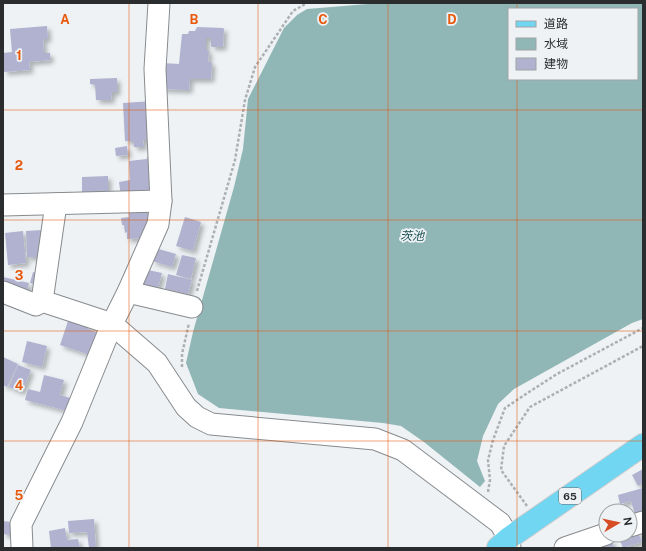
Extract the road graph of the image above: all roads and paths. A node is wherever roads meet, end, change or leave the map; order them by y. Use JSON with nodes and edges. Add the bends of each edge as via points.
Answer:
{"nodes":[{"id":1,"x":159,"y":3,"type":"edge"},
{"id":2,"x":307,"y":3,"type":"edge"},
{"id":3,"x":161,"y":201,"type":"junction"},
{"id":4,"x":56,"y":204,"type":"junction"},
{"id":5,"x":3,"y":205,"type":"edge"},
{"id":6,"x":3,"y":292,"type":"edge"},
{"id":7,"x":128,"y":292,"type":"junction"},
{"id":8,"x":42,"y":301,"type":"junction"},
{"id":9,"x":192,"y":307,"type":"joint"},
{"id":10,"x":112,"y":324,"type":"junction"},
{"id":11,"x":643,"y":328,"type":"edge"},
{"id":12,"x":643,"y":346,"type":"edge"},
{"id":13,"x":643,"y":445,"type":"edge"},
{"id":14,"x":488,"y":492,"type":"dead end"},
{"id":15,"x":537,"y":519,"type":"junction"},
{"id":16,"x":598,"y":537,"type":"edge"},
{"id":17,"x":508,"y":545,"type":"edge"},
{"id":18,"x":22,"y":548,"type":"edge"},
{"id":19,"x":565,"y":548,"type":"edge"}],
"edges":[{"from":1,"to":3,"type":"street","via":[[155,69]]},
{"from":2,"to":9,"type":"path","via":[[293,10],[255,67],[245,100],[235,160]]},
{"from":3,"to":4,"type":"street"},
{"from":3,"to":7,"type":"street","via":[[158,224]]},
{"from":4,"to":5,"type":"street"},
{"from":4,"to":8,"type":"street"},
{"from":6,"to":8,"type":"street","via":[[36,305]]},
{"from":7,"to":9,"type":"street"},
{"from":7,"to":10,"type":"street"},
{"from":8,"to":10,"type":"street"},
{"from":10,"to":17,"type":"street","via":[[157,363],[186,406],[197,417],[211,424],[375,439],[403,450],[500,524]]},
{"from":10,"to":18,"type":"street","via":[[72,422],[21,524]]},
{"from":11,"to":14,"type":"path","via":[[557,374],[506,408],[488,460]]},
{"from":12,"to":15,"type":"path","via":[[530,407],[504,446],[501,470]]},
{"from":13,"to":15,"type":"main road","number":"65"},
{"from":15,"to":17,"type":"main road","number":"65"},
{"from":16,"to":19,"type":"street"}]}
